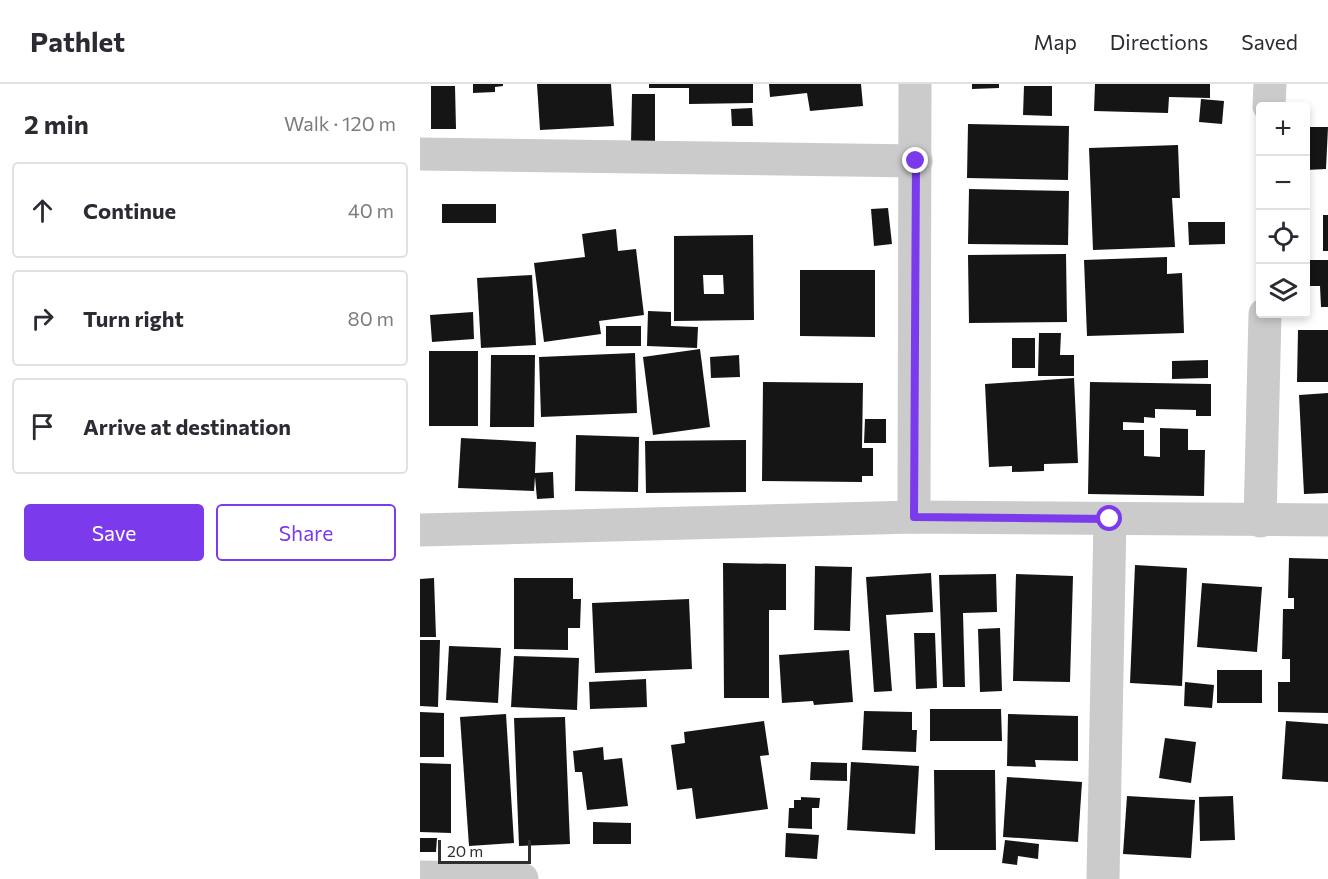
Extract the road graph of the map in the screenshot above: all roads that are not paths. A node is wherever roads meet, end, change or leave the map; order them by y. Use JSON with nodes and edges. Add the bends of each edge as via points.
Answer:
{"nodes":[{"id":1,"x":915,"y":84,"type":"edge"},
{"id":2,"x":1270,"y":84,"type":"edge"},
{"id":3,"x":1269,"y":102,"type":"edge"},
{"id":4,"x":420,"y":154,"type":"edge"},
{"id":5,"x":916,"y":161,"type":"junction"},
{"id":6,"x":1265,"y":318,"type":"edge"},
{"id":7,"x":914,"y":517,"type":"junction"},
{"id":8,"x":1110,"y":519,"type":"junction"},
{"id":9,"x":1328,"y":520,"type":"edge"},
{"id":10,"x":1260,"y":521,"type":"junction"},
{"id":11,"x":420,"y":530,"type":"edge"},
{"id":12,"x":420,"y":877,"type":"edge"},
{"id":13,"x":522,"y":879,"type":"edge"},
{"id":14,"x":1103,"y":879,"type":"edge"}],
"edges":[{"from":1,"to":5,"type":"street"},
{"from":2,"to":3,"type":"street"},
{"from":4,"to":5,"type":"street"},
{"from":5,"to":7,"type":"street"},
{"from":6,"to":10,"type":"street"},
{"from":7,"to":8,"type":"street"},
{"from":7,"to":11,"type":"street"},
{"from":8,"to":10,"type":"street"},
{"from":8,"to":14,"type":"street"},
{"from":9,"to":10,"type":"street"},
{"from":12,"to":13,"type":"street"}]}
